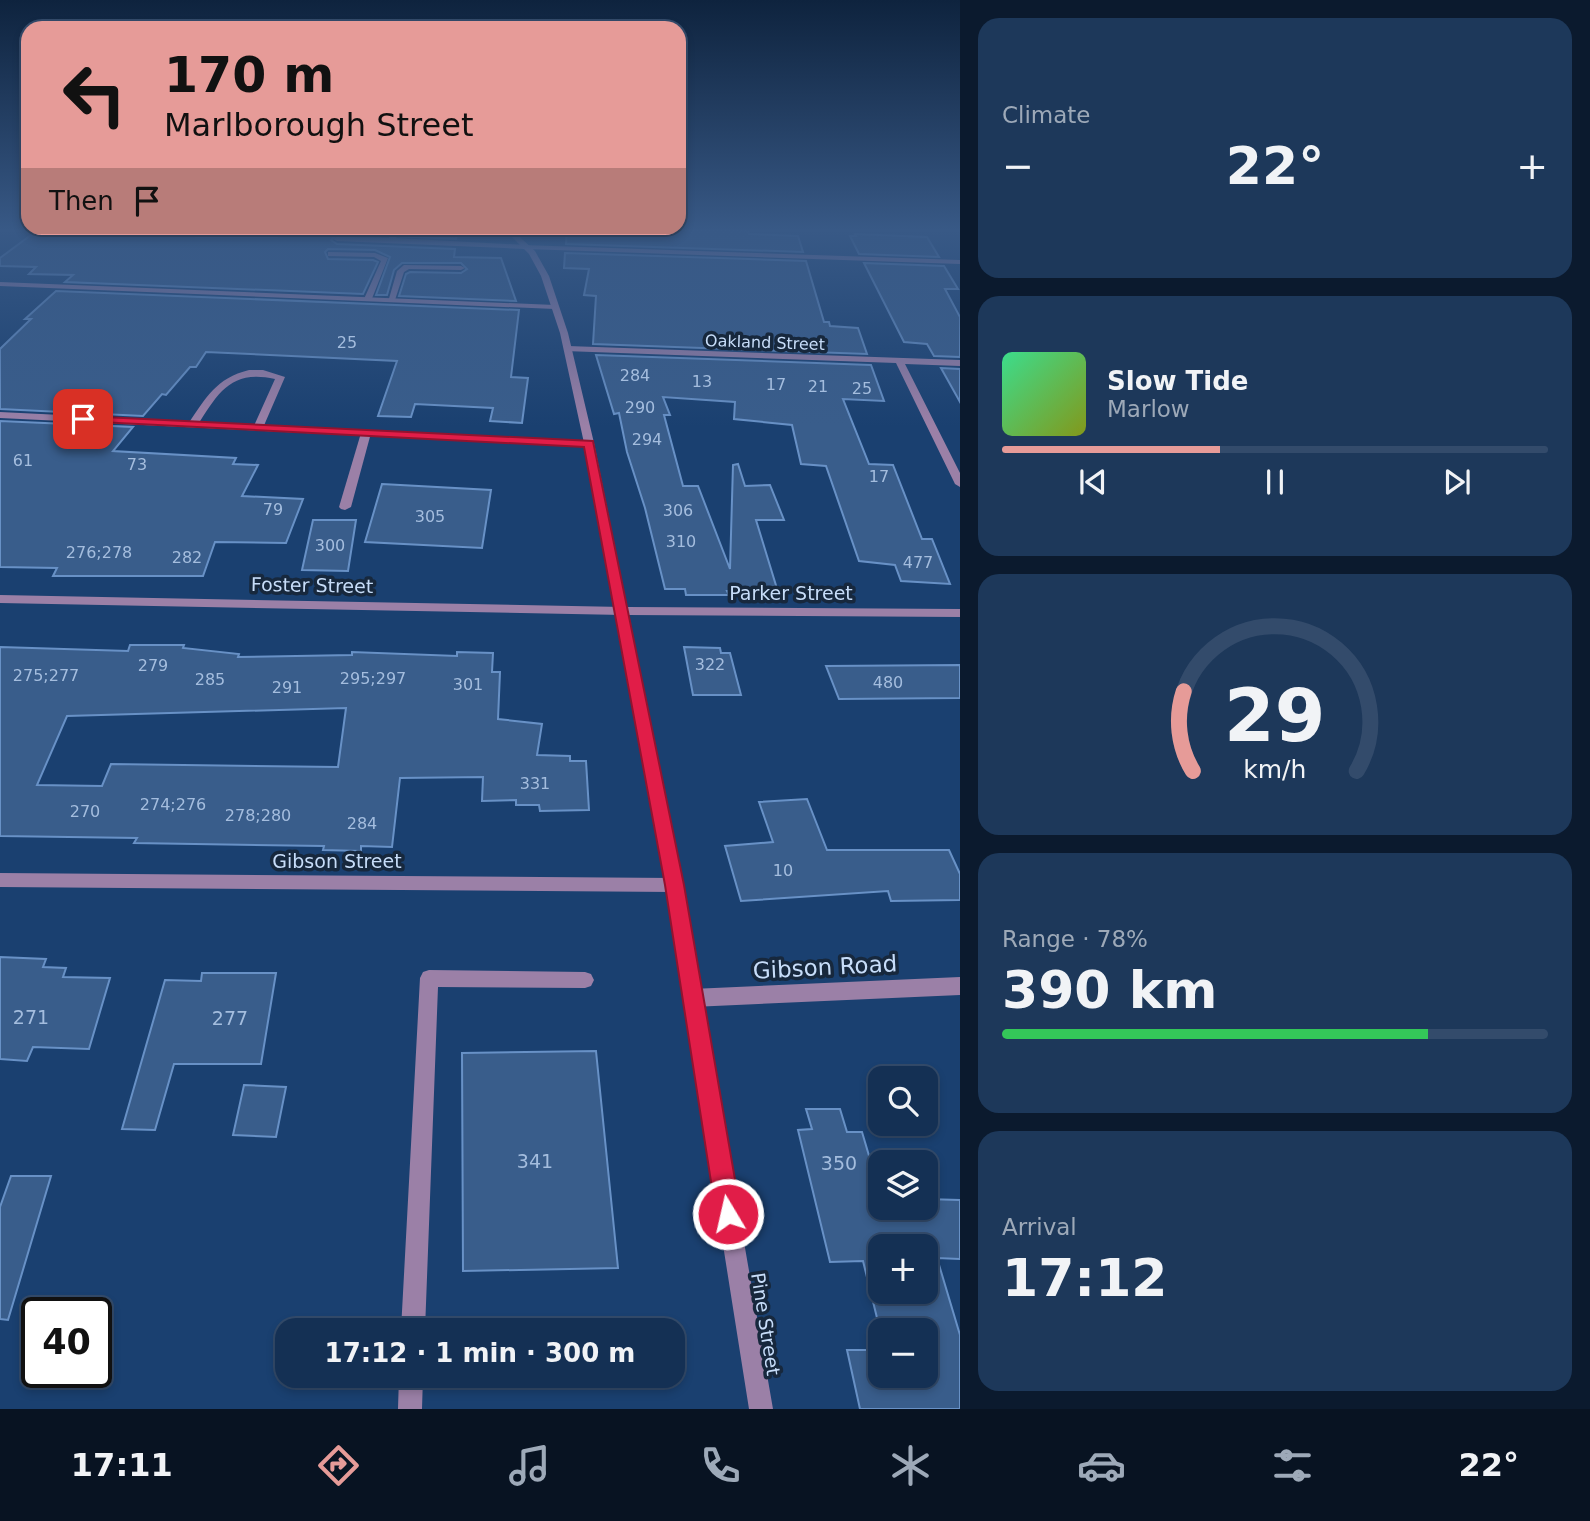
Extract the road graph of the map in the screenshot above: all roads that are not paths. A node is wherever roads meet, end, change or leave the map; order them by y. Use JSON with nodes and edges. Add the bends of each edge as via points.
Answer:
{"nodes":[{"id":1,"x":239,"y":294,"type":"edge"},
{"id":2,"x":370,"y":294,"type":"edge"},
{"id":3,"x":393,"y":294,"type":"edge"},
{"id":4,"x":550,"y":294,"type":"edge"},
{"id":5,"x":368,"y":299,"type":"junction"},
{"id":6,"x":391,"y":300,"type":"junction"},
{"id":7,"x":555,"y":307,"type":"junction"},
{"id":8,"x":568,"y":349,"type":"junction"},
{"id":9,"x":899,"y":361,"type":"junction"},
{"id":10,"x":960,"y":363,"type":"edge"},
{"id":11,"x":0,"y":415,"type":"edge"},
{"id":12,"x":193,"y":425,"type":"junction"},
{"id":13,"x":258,"y":428,"type":"junction"},
{"id":14,"x":366,"y":433,"type":"junction"},
{"id":15,"x":589,"y":444,"type":"junction"},
{"id":16,"x":960,"y":484,"type":"edge"},
{"id":17,"x":345,"y":507,"type":"dead end"},
{"id":18,"x":0,"y":599,"type":"edge"},
{"id":19,"x":623,"y":611,"type":"junction"},
{"id":20,"x":960,"y":613,"type":"edge"},
{"id":21,"x":0,"y":880,"type":"edge"},
{"id":22,"x":674,"y":885,"type":"junction"},
{"id":23,"x":585,"y":980,"type":"dead end"},
{"id":24,"x":960,"y":986,"type":"edge"},
{"id":25,"x":692,"y":998,"type":"junction"},
{"id":26,"x":414,"y":1318,"type":"edge"},
{"id":27,"x":411,"y":1388,"type":"edge"},
{"id":28,"x":410,"y":1409,"type":"edge"},
{"id":29,"x":761,"y":1409,"type":"edge"}],
"edges":[{"from":1,"to":5,"type":"street"},
{"from":2,"to":5,"type":"street"},
{"from":3,"to":6,"type":"street"},
{"from":4,"to":7,"type":"street","name":"Pine Street"},
{"from":5,"to":6,"type":"street"},
{"from":6,"to":7,"type":"street"},
{"from":7,"to":8,"type":"street","name":"Pine Street"},
{"from":8,"to":9,"type":"street","name":"Oakland Street"},
{"from":8,"to":15,"type":"street","name":"Pine Street"},
{"from":9,"to":10,"type":"street","name":"Oakland Street"},
{"from":9,"to":16,"type":"street"},
{"from":11,"to":12,"type":"street"},
{"from":12,"to":13,"type":"street"},
{"from":12,"to":13,"type":"street","via":[[219,385],[229,378],[247,373],[280,377]]},
{"from":13,"to":14,"type":"street"},
{"from":14,"to":15,"type":"street"},
{"from":14,"to":17,"type":"street"},
{"from":15,"to":19,"type":"street","name":"Pine Street"},
{"from":18,"to":19,"type":"street","name":"Foster Street"},
{"from":19,"to":20,"type":"street","name":"Parker Street"},
{"from":19,"to":22,"type":"street","name":"Pine Street"},
{"from":21,"to":22,"type":"street","name":"Gibson Street"},
{"from":22,"to":25,"type":"street","name":"Pine Street"},
{"from":23,"to":26,"type":"street","via":[[429,978]]},
{"from":24,"to":25,"type":"street","name":"Gibson Road"},
{"from":25,"to":29,"type":"street","name":"Pine Street"},
{"from":27,"to":28,"type":"street"}]}
